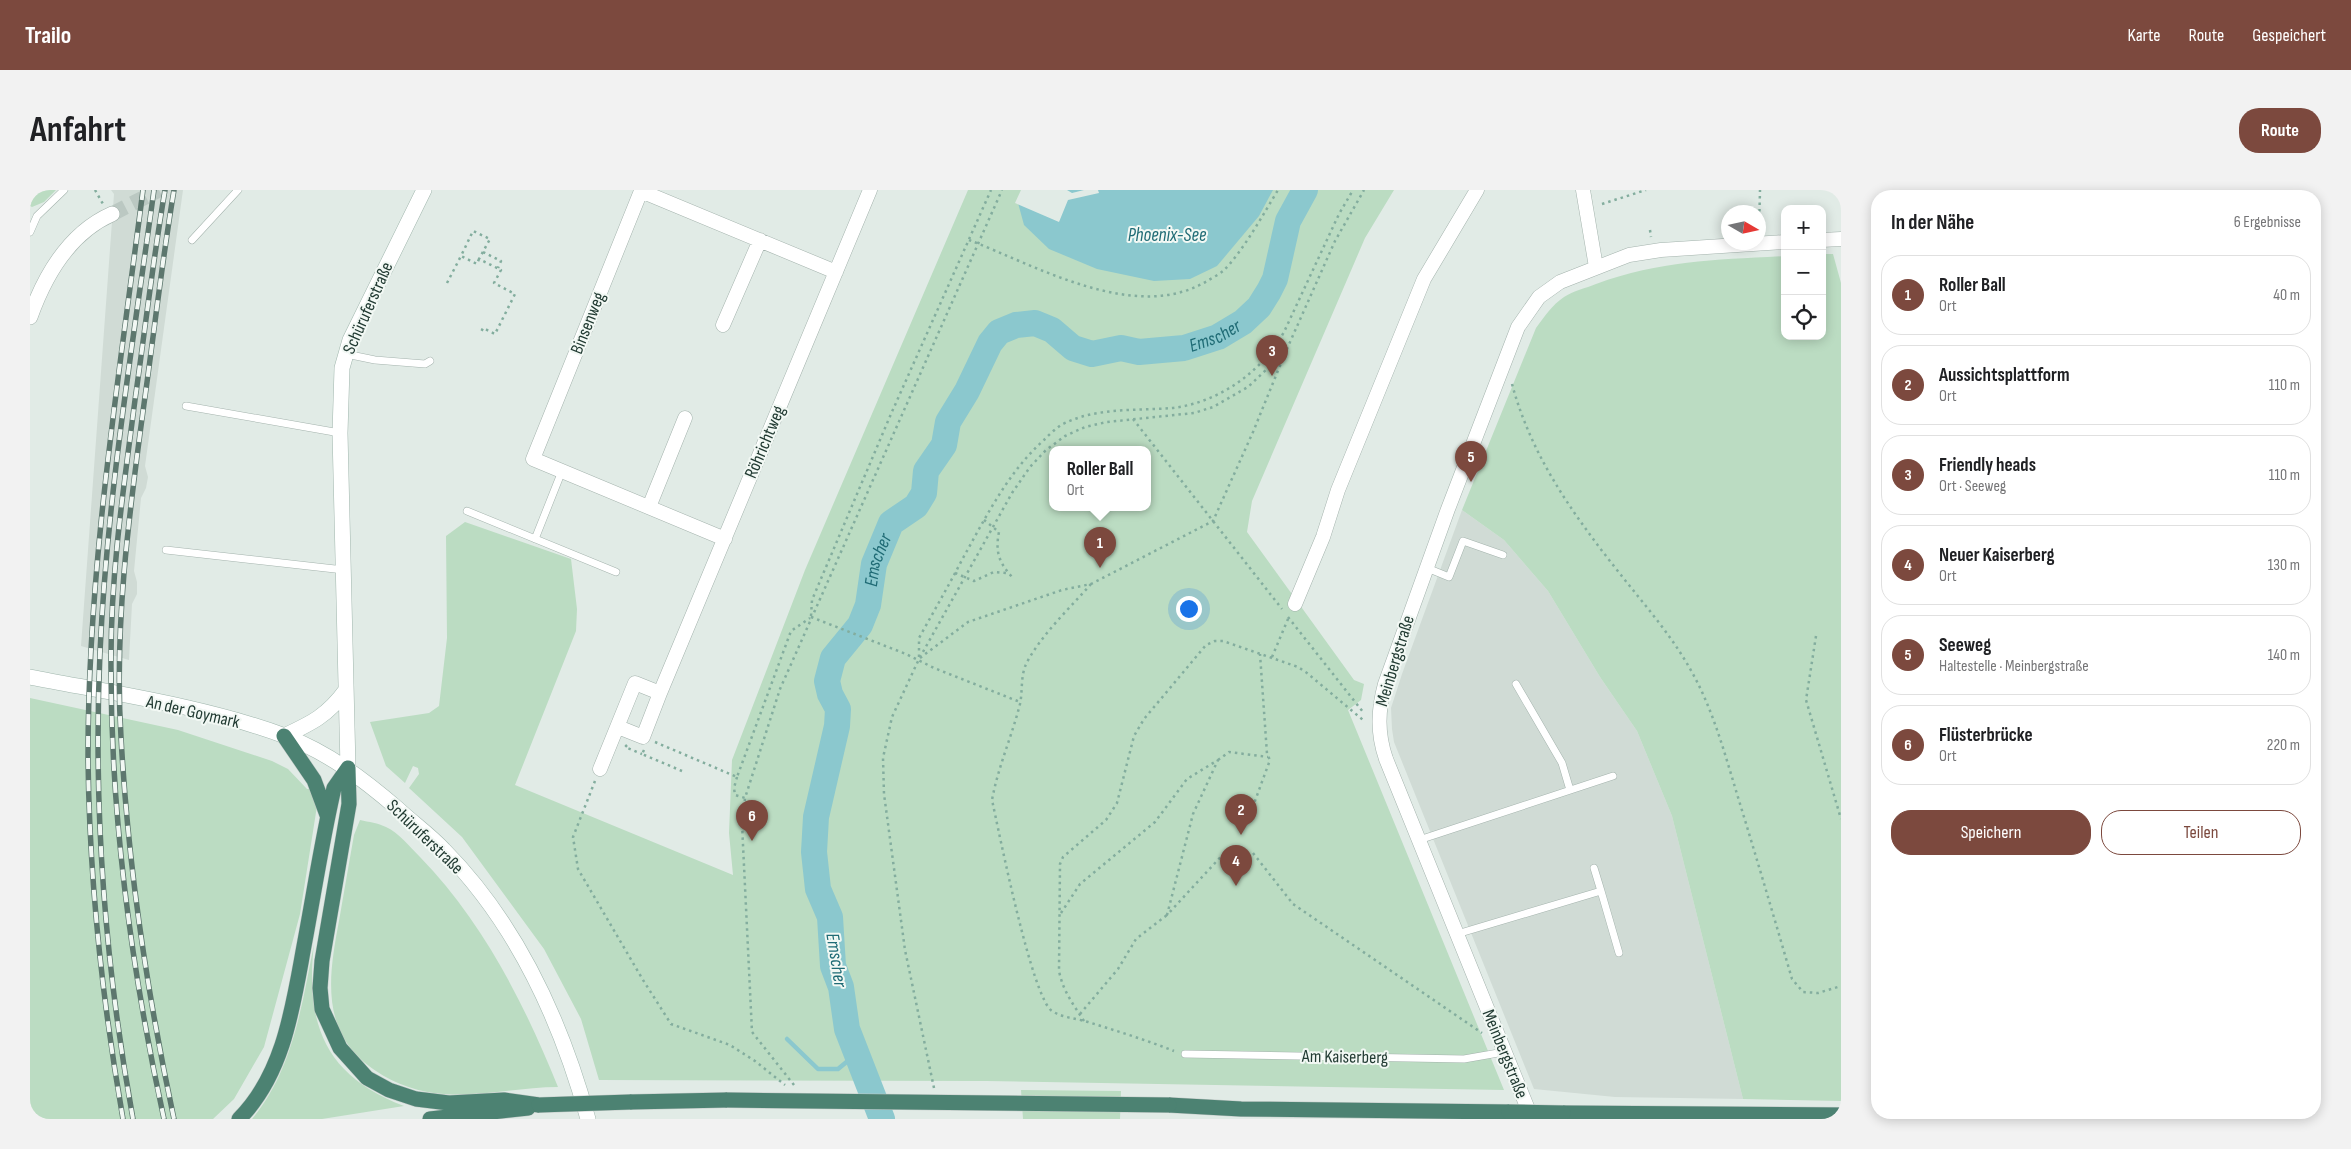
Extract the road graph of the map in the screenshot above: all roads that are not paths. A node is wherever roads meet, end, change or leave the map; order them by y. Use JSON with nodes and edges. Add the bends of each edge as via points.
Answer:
{"nodes":[{"id":1,"x":64,"y":190,"type":"edge"},
{"id":2,"x":238,"y":190,"type":"edge"},
{"id":3,"x":424,"y":190,"type":"edge"},
{"id":4,"x":870,"y":190,"type":"edge"},
{"id":5,"x":1477,"y":190,"type":"edge"},
{"id":6,"x":1583,"y":190,"type":"edge"},
{"id":7,"x":107,"y":209,"type":"tunnel mouth"},
{"id":8,"x":30,"y":232,"type":"edge"},
{"id":9,"x":1841,"y":239,"type":"edge"},
{"id":10,"x":192,"y":240,"type":"dead end"},
{"id":11,"x":760,"y":240,"type":"junction"},
{"id":12,"x":1826,"y":240,"type":"edge"},
{"id":13,"x":1781,"y":242,"type":"edge"},
{"id":14,"x":1596,"y":267,"type":"junction"},
{"id":15,"x":836,"y":272,"type":"junction"},
{"id":16,"x":30,"y":317,"type":"edge"},
{"id":17,"x":723,"y":325,"type":"dead end"},
{"id":18,"x":346,"y":354,"type":"junction"},
{"id":19,"x":430,"y":361,"type":"dead end"},
{"id":20,"x":186,"y":406,"type":"dead end"},
{"id":21,"x":685,"y":418,"type":"dead end"},
{"id":22,"x":340,"y":433,"type":"junction"},
{"id":23,"x":562,"y":470,"type":"junction"},
{"id":24,"x":649,"y":507,"type":"junction"},
{"id":25,"x":467,"y":512,"type":"dead end"},
{"id":26,"x":534,"y":538,"type":"junction"},
{"id":27,"x":725,"y":539,"type":"junction"},
{"id":28,"x":166,"y":550,"type":"dead end"},
{"id":29,"x":1503,"y":555,"type":"dead end"},
{"id":30,"x":1427,"y":568,"type":"junction"},
{"id":31,"x":344,"y":570,"type":"junction"},
{"id":32,"x":616,"y":572,"type":"dead end"},
{"id":33,"x":1295,"y":604,"type":"dead end"},
{"id":34,"x":30,"y":677,"type":"edge"},
{"id":35,"x":1516,"y":684,"type":"dead end"},
{"id":36,"x":346,"y":690,"type":"junction"},
{"id":37,"x":660,"y":693,"type":"junction"},
{"id":38,"x":618,"y":727,"type":"junction"},
{"id":39,"x":284,"y":736,"type":"junction"},
{"id":40,"x":348,"y":768,"type":"junction"},
{"id":41,"x":600,"y":769,"type":"road end"},
{"id":42,"x":1613,"y":776,"type":"dead end"},
{"id":43,"x":1570,"y":790,"type":"junction"},
{"id":44,"x":327,"y":818,"type":"junction"},
{"id":45,"x":1419,"y":840,"type":"junction"},
{"id":46,"x":1594,"y":868,"type":"dead end"},
{"id":47,"x":1601,"y":891,"type":"junction"},
{"id":48,"x":1456,"y":934,"type":"junction"},
{"id":49,"x":1619,"y":953,"type":"dead end"},
{"id":50,"x":1504,"y":1052,"type":"junction"},
{"id":51,"x":1185,"y":1054,"type":"road end"},
{"id":52,"x":539,"y":1105,"type":"junction"},
{"id":53,"x":1841,"y":1116,"type":"edge"},
{"id":54,"x":239,"y":1119,"type":"edge"},
{"id":55,"x":430,"y":1119,"type":"edge"},
{"id":56,"x":588,"y":1119,"type":"edge"},
{"id":57,"x":1532,"y":1119,"type":"edge"}],
"edges":[{"from":1,"to":8,"type":"lane","via":[[37,216]]},
{"from":2,"to":10,"type":"lane"},
{"from":3,"to":18,"type":"main road","name":"Schüruferstraße","via":[[361,316]]},
{"from":4,"to":15,"type":"street","name":"Röhrichtweg"},
{"from":5,"to":33,"type":"street","via":[[1424,279]]},
{"from":6,"to":14,"type":"street"},
{"from":7,"to":16,"type":"main road","via":[[61,255],[48,275]]},
{"from":9,"to":12,"type":"street"},
{"from":11,"to":15,"type":"street","name":"Binsenweg"},
{"from":11,"to":17,"type":"street"},
{"from":11,"to":23,"type":"street","name":"Binsenweg","via":[[641,191],[533,459]]},
{"from":13,"to":14,"type":"street","name":"Meinbergstraße","via":[[1661,250],[1628,255]]},
{"from":14,"to":30,"type":"street","name":"Meinbergstraße","via":[[1560,282],[1539,297],[1525,314]]},
{"from":15,"to":27,"type":"street","name":"Röhrichtweg"},
{"from":18,"to":19,"type":"lane","via":[[375,360],[425,364]]},
{"from":18,"to":22,"type":"main road","name":"Schüruferstraße","via":[[340,389]]},
{"from":20,"to":22,"type":"lane"},
{"from":21,"to":24,"type":"street"},
{"from":22,"to":31,"type":"main road","name":"Schüruferstraße"},
{"from":23,"to":24,"type":"street","name":"Binsenweg"},
{"from":23,"to":26,"type":"lane"},
{"from":24,"to":27,"type":"street","name":"Binsenweg"},
{"from":25,"to":26,"type":"lane"},
{"from":26,"to":32,"type":"lane"},
{"from":27,"to":37,"type":"street","name":"Röhrichtweg"},
{"from":28,"to":31,"type":"lane"},
{"from":29,"to":30,"type":"lane","via":[[1463,541],[1449,577]]},
{"from":30,"to":45,"type":"street","name":"Meinbergstraße","via":[[1385,684],[1378,724],[1384,754]]},
{"from":31,"to":36,"type":"main road","name":"Schüruferstraße"},
{"from":34,"to":39,"type":"main road","name":"An der Goymark","via":[[168,705]]},
{"from":35,"to":43,"type":"lane","via":[[1562,763]]},
{"from":36,"to":39,"type":"main road","via":[[320,719]]},
{"from":36,"to":40,"type":"main road","name":"Schüruferstraße"},
{"from":37,"to":38,"type":"street","via":[[634,683]]},
{"from":37,"to":38,"type":"street","name":"Röhrichtweg","via":[[646,738]]},
{"from":38,"to":41,"type":"street"},
{"from":39,"to":40,"type":"main road","name":"An der Goymark","via":[[322,752]]},
{"from":39,"to":44,"type":"highway","via":[[314,780]]},
{"from":40,"to":44,"type":"highway","via":[[334,788]]},
{"from":40,"to":52,"type":"highway","via":[[349,804],[322,961],[320,988],[328,1027],[340,1048],[367,1078],[389,1090],[448,1103],[504,1100]]},
{"from":40,"to":56,"type":"main road","name":"Schüruferstraße","via":[[444,850],[500,920],[545,999],[564,1043]]},
{"from":42,"to":43,"type":"lane"},
{"from":43,"to":45,"type":"lane"},
{"from":44,"to":54,"type":"highway","via":[[298,979],[280,1049],[262,1091]]},
{"from":45,"to":48,"type":"street","name":"Meinbergstraße"},
{"from":46,"to":47,"type":"lane"},
{"from":47,"to":48,"type":"lane"},
{"from":47,"to":49,"type":"lane"},
{"from":48,"to":50,"type":"street","name":"Meinbergstraße"},
{"from":50,"to":51,"type":"lane","name":"Am Kaiserberg","via":[[1464,1059]]},
{"from":50,"to":57,"type":"street","name":"Meinbergstraße"},
{"from":52,"to":53,"type":"highway","bridge":true,"via":[[727,1100]]},
{"from":52,"to":55,"type":"highway","via":[[521,1110]]}]}
